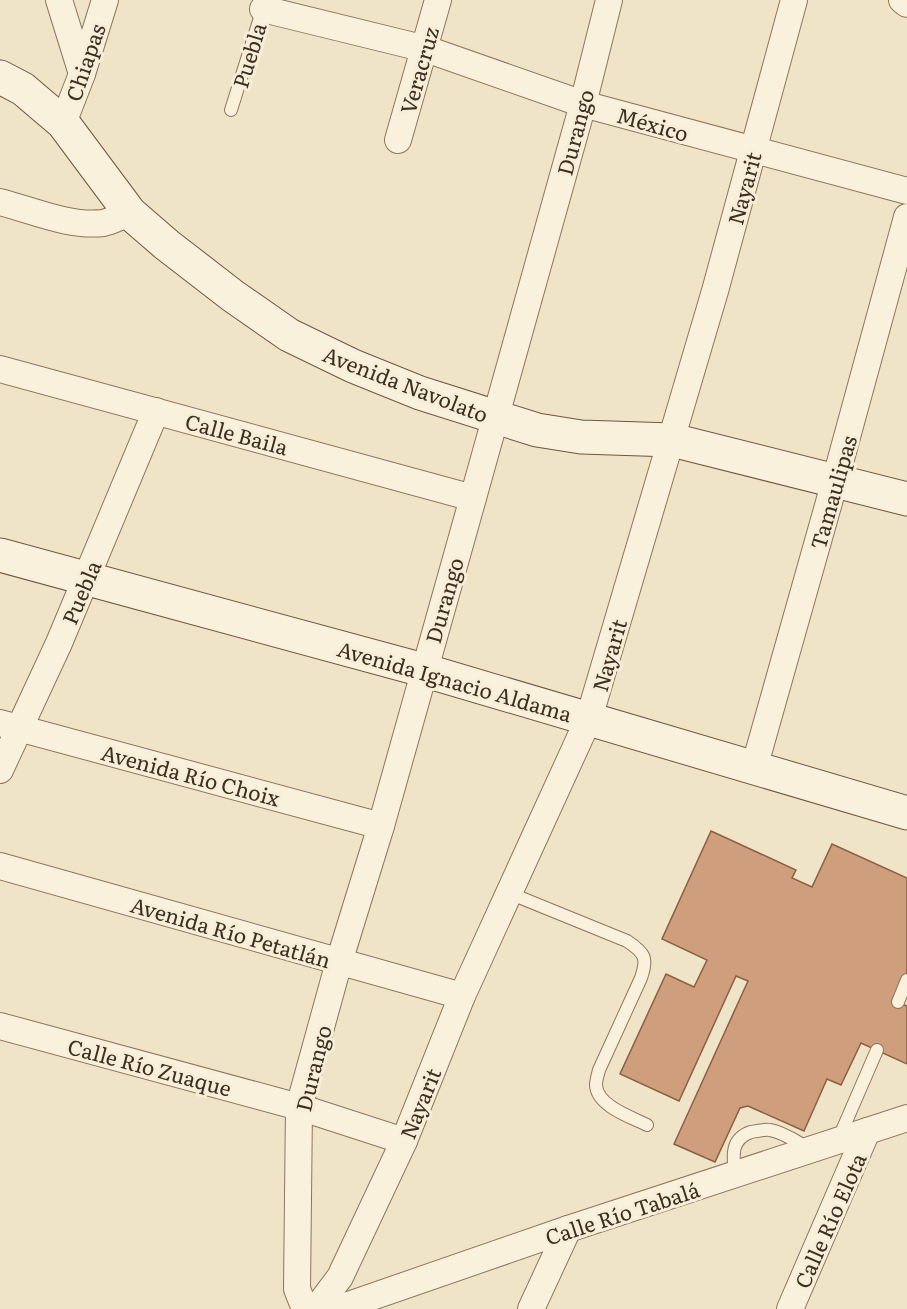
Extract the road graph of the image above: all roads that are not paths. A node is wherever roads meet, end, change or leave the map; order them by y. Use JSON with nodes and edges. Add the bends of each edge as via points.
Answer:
{"nodes":[{"id":1,"x":59,"y":0,"type":"edge"},
{"id":2,"x":105,"y":0,"type":"edge"},
{"id":3,"x":438,"y":0,"type":"edge"},
{"id":4,"x":609,"y":0,"type":"edge"},
{"id":5,"x":794,"y":0,"type":"edge"},
{"id":6,"x":902,"y":0,"type":"edge"},
{"id":7,"x":264,"y":4,"type":"edge"},
{"id":8,"x":907,"y":4,"type":"edge"},
{"id":9,"x":426,"y":49,"type":"junction"},
{"id":10,"x":82,"y":74,"type":"junction"},
{"id":11,"x":0,"y":77,"type":"edge"},
{"id":12,"x":583,"y":104,"type":"junction"},
{"id":13,"x":231,"y":110,"type":"dead end"},
{"id":14,"x":63,"y":123,"type":"junction"},
{"id":15,"x":398,"y":140,"type":"dead end"},
{"id":16,"x":753,"y":151,"type":"junction"},
{"id":17,"x":907,"y":191,"type":"edge"},
{"id":18,"x":0,"y":202,"type":"edge"},
{"id":19,"x":130,"y":213,"type":"junction"},
{"id":20,"x":907,"y":217,"type":"edge"},
{"id":21,"x":0,"y":369,"type":"edge"},
{"id":22,"x":156,"y":411,"type":"junction"},
{"id":23,"x":495,"y":418,"type":"junction"},
{"id":24,"x":672,"y":440,"type":"junction"},
{"id":25,"x":835,"y":481,"type":"junction"},
{"id":26,"x":473,"y":498,"type":"junction"},
{"id":27,"x":907,"y":499,"type":"edge"},
{"id":28,"x":0,"y":555,"type":"edge"},
{"id":29,"x":86,"y":579,"type":"junction"},
{"id":30,"x":423,"y":670,"type":"junction"},
{"id":31,"x":589,"y":718,"type":"junction"},
{"id":32,"x":10,"y":725,"type":"edge"},
{"id":33,"x":753,"y":768,"type":"junction"},
{"id":34,"x":0,"y":770,"type":"edge"},
{"id":35,"x":907,"y":813,"type":"edge"},
{"id":36,"x":381,"y":826,"type":"junction"},
{"id":37,"x":0,"y":866,"type":"edge"},
{"id":38,"x":509,"y":893,"type":"junction"},
{"id":39,"x":339,"y":962,"type":"junction"},
{"id":40,"x":907,"y":980,"type":"edge"},
{"id":41,"x":462,"y":996,"type":"junction"},
{"id":42,"x":898,"y":1002,"type":"dead end"},
{"id":43,"x":0,"y":1026,"type":"edge"},
{"id":44,"x":877,"y":1050,"type":"dead end"},
{"id":45,"x":299,"y":1107,"type":"junction"},
{"id":46,"x":907,"y":1118,"type":"edge"},
{"id":47,"x":647,"y":1125,"type":"dead end"},
{"id":48,"x":867,"y":1131,"type":"junction"},
{"id":49,"x":404,"y":1141,"type":"junction"},
{"id":50,"x":838,"y":1141,"type":"junction"},
{"id":51,"x":812,"y":1149,"type":"junction"},
{"id":52,"x":735,"y":1175,"type":"junction"},
{"id":53,"x":568,"y":1229,"type":"junction"},
{"id":54,"x":305,"y":1309,"type":"edge"},
{"id":55,"x":316,"y":1309,"type":"edge"},
{"id":56,"x":338,"y":1309,"type":"edge"},
{"id":57,"x":531,"y":1309,"type":"edge"},
{"id":58,"x":790,"y":1309,"type":"edge"}],
"edges":[{"from":1,"to":10,"type":"street"},
{"from":2,"to":10,"type":"street","name":"Chiapas"},
{"from":3,"to":9,"type":"street","name":"Veracruz"},
{"from":4,"to":12,"type":"street","name":"Durango"},
{"from":5,"to":16,"type":"street","name":"Nayarit"},
{"from":6,"to":8,"type":"street"},
{"from":7,"to":9,"type":"street","name":"México"},
{"from":7,"to":13,"type":"lane","name":"Puebla"},
{"from":9,"to":12,"type":"street","name":"México"},
{"from":9,"to":15,"type":"street","name":"Veracruz"},
{"from":10,"to":14,"type":"street","name":"Chiapas"},
{"from":11,"to":14,"type":"street","name":"Avenida Navolato","via":[[23,89]]},
{"from":12,"to":16,"type":"street","name":"México"},
{"from":12,"to":23,"type":"street","name":"Durango"},
{"from":14,"to":19,"type":"street","name":"Avenida Navolato"},
{"from":16,"to":17,"type":"street","name":"México"},
{"from":16,"to":24,"type":"street","name":"Nayarit"},
{"from":18,"to":19,"type":"street","via":[[89,224]]},
{"from":19,"to":23,"type":"street","name":"Avenida Navolato","via":[[233,296],[289,335],[420,393]]},
{"from":20,"to":25,"type":"street","name":"Tamaulipas"},
{"from":21,"to":22,"type":"street","name":"Calle Baila"},
{"from":22,"to":26,"type":"street","name":"Calle Baila"},
{"from":22,"to":29,"type":"street","name":"Puebla"},
{"from":23,"to":24,"type":"street","name":"Avenida Navolato","via":[[581,437]]},
{"from":23,"to":26,"type":"street","name":"Durango"},
{"from":24,"to":25,"type":"street","name":"Avenida Navolato"},
{"from":24,"to":31,"type":"street","name":"Nayarit"},
{"from":25,"to":27,"type":"street","name":"Avenida Navolato"},
{"from":25,"to":33,"type":"street","name":"Tamaulipas"},
{"from":26,"to":30,"type":"street","name":"Durango"},
{"from":28,"to":29,"type":"street","name":"Avenida Ignacio Aldama"},
{"from":29,"to":30,"type":"street","name":"Avenida Ignacio Aldama"},
{"from":29,"to":32,"type":"street","name":"Puebla"},
{"from":30,"to":31,"type":"street","name":"Avenida Ignacio Aldama"},
{"from":30,"to":36,"type":"street","name":"Durango"},
{"from":31,"to":33,"type":"street","name":"Avenida Ignacio Aldama"},
{"from":31,"to":38,"type":"street","name":"Nayarit"},
{"from":32,"to":34,"type":"street","name":"Puebla"},
{"from":32,"to":36,"type":"street","name":"Avenida Río Choix"},
{"from":33,"to":35,"type":"street","name":"Avenida Ignacio Aldama"},
{"from":36,"to":39,"type":"street","name":"Durango"},
{"from":37,"to":39,"type":"street","name":"Avenida Río Petatlán"},
{"from":38,"to":41,"type":"street","name":"Nayarit"},
{"from":38,"to":47,"type":"lane","via":[[627,940],[640,949],[644,968],[596,1084],[606,1103]]},
{"from":39,"to":41,"type":"street","name":"Avenida Río Petatlán"},
{"from":39,"to":45,"type":"street","name":"Durango"},
{"from":40,"to":42,"type":"lane"},
{"from":41,"to":49,"type":"street","name":"Nayarit"},
{"from":43,"to":45,"type":"street","name":"Calle Río Zuaque"},
{"from":44,"to":50,"type":"lane"},
{"from":45,"to":49,"type":"street","name":"Calle Río Zuaque"},
{"from":45,"to":54,"type":"street","name":"Durango","via":[[297,1289]]},
{"from":46,"to":48,"type":"street","name":"Calle Río Tabalá"},
{"from":48,"to":50,"type":"street","name":"Calle Río Tabalá"},
{"from":48,"to":58,"type":"street","name":"Calle Río Elota"},
{"from":49,"to":55,"type":"street","name":"Nayarit","via":[[340,1276]]},
{"from":50,"to":51,"type":"street","name":"Calle Río Tabalá"},
{"from":51,"to":52,"type":"street","name":"Calle Río Tabalá"},
{"from":51,"to":52,"type":"lane","via":[[769,1130],[754,1131],[736,1143]]},
{"from":52,"to":53,"type":"street","name":"Calle Río Tabalá"},
{"from":53,"to":56,"type":"street","name":"Calle Río Tabalá"},
{"from":53,"to":57,"type":"street"}]}
